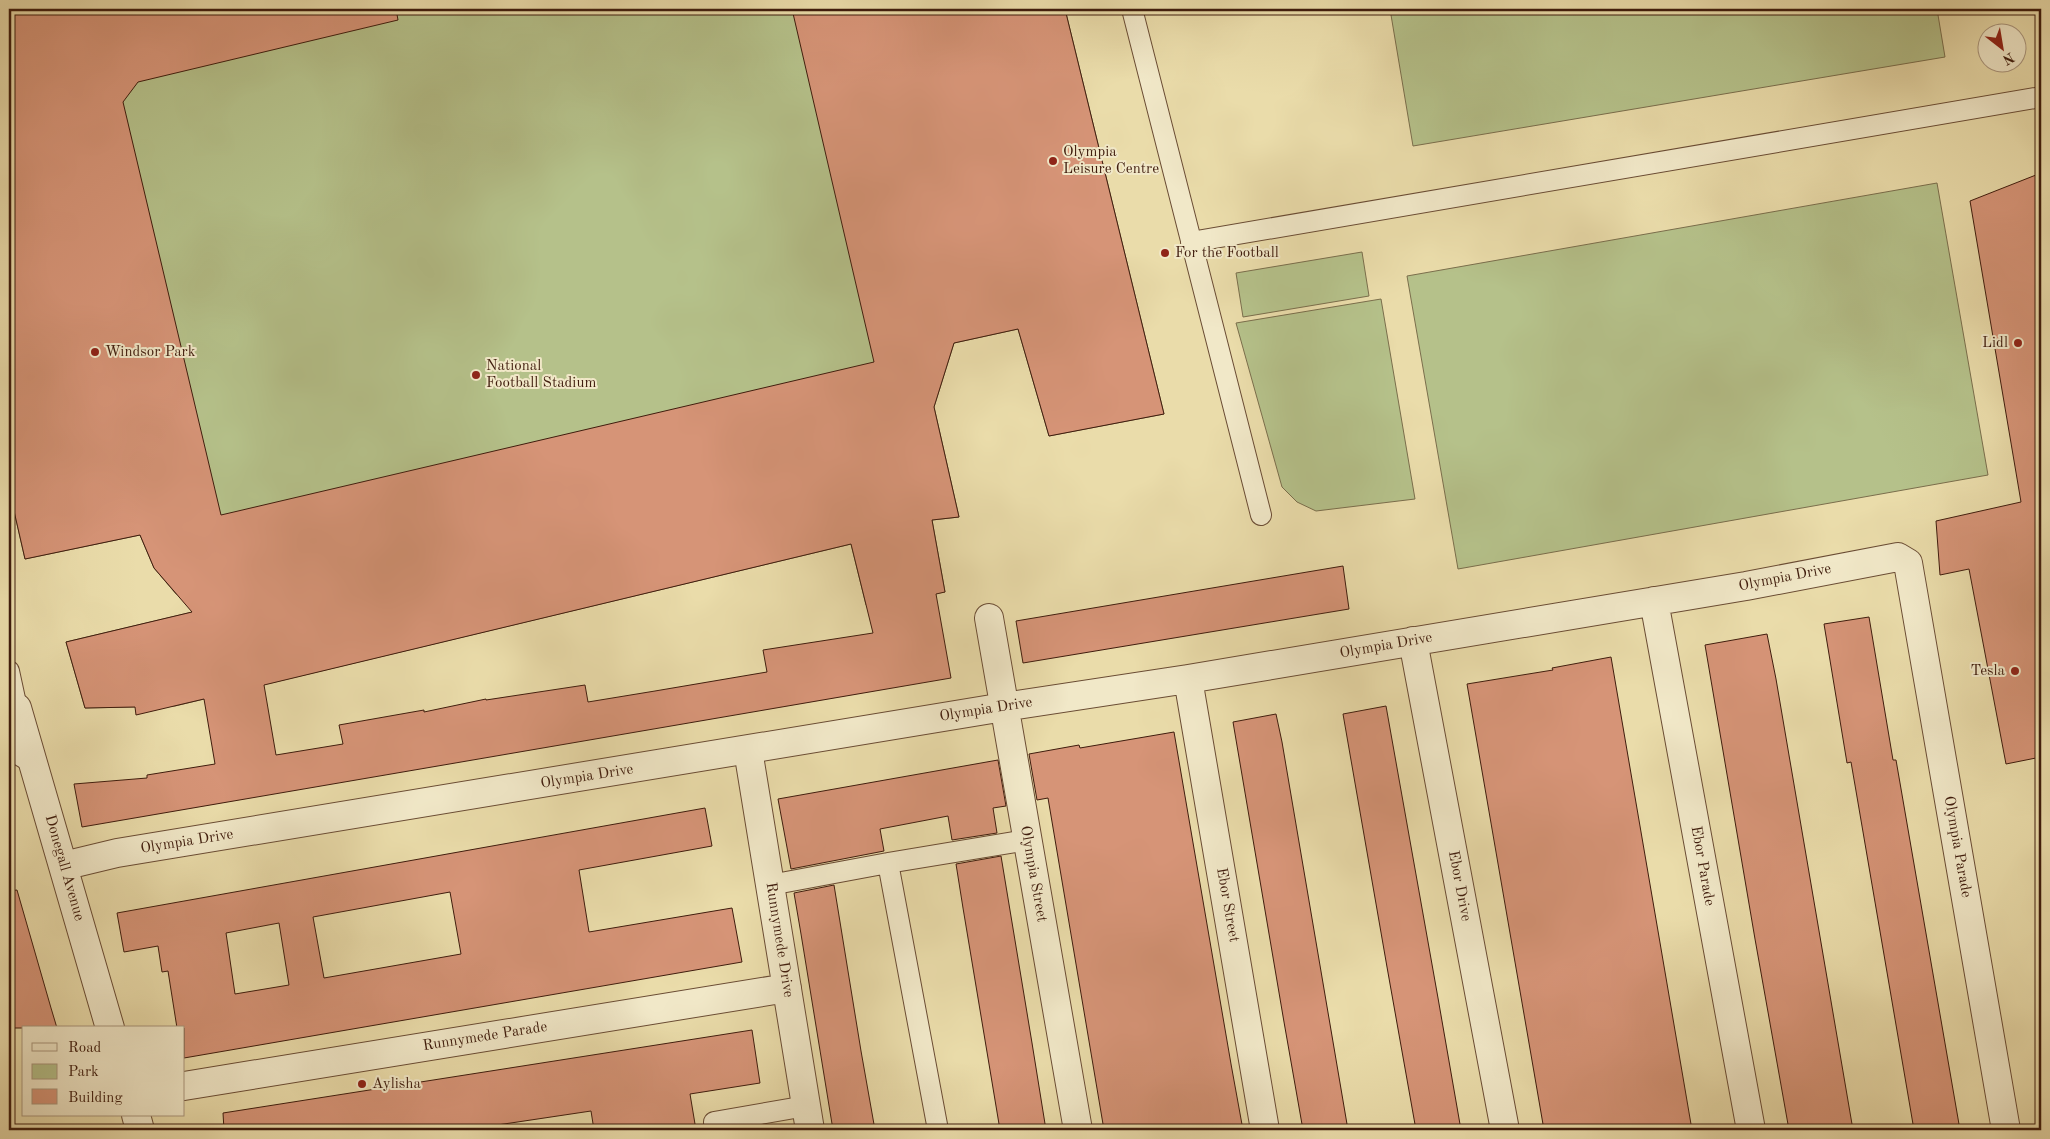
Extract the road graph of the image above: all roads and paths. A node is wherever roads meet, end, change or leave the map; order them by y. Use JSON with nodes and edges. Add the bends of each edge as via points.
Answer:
{"nodes":[{"id":1,"x":1132,"y":9,"type":"edge"},
{"id":2,"x":2041,"y":97,"type":"edge"},
{"id":3,"x":1191,"y":242,"type":"junction"},
{"id":4,"x":1260,"y":515,"type":"dead end"},
{"id":5,"x":1908,"y":564,"type":"joint"},
{"id":6,"x":1654,"y":601,"type":"junction"},
{"id":7,"x":989,"y":618,"type":"dead end"},
{"id":8,"x":1413,"y":641,"type":"junction"},
{"id":9,"x":9,"y":671,"type":"edge"},
{"id":10,"x":1188,"y":680,"type":"junction"},
{"id":11,"x":1004,"y":707,"type":"junction"},
{"id":12,"x":17,"y":708,"type":"joint"},
{"id":13,"x":9,"y":749,"type":"edge"},
{"id":14,"x":748,"y":750,"type":"junction"},
{"id":15,"x":34,"y":764,"type":"junction"},
{"id":16,"x":1027,"y":840,"type":"junction"},
{"id":17,"x":888,"y":863,"type":"junction"},
{"id":18,"x":63,"y":866,"type":"junction"},
{"id":19,"x":770,"y":885,"type":"junction"},
{"id":20,"x":787,"y":988,"type":"junction"},
{"id":21,"x":109,"y":1026,"type":"edge"},
{"id":22,"x":185,"y":1086,"type":"edge"},
{"id":23,"x":136,"y":1116,"type":"edge"},
{"id":24,"x":808,"y":1118,"type":"edge"},
{"id":25,"x":714,"y":1122,"type":"dead end"},
{"id":26,"x":140,"y":1130,"type":"edge"},
{"id":27,"x":938,"y":1130,"type":"edge"},
{"id":28,"x":1078,"y":1130,"type":"edge"},
{"id":29,"x":1265,"y":1130,"type":"edge"},
{"id":30,"x":1504,"y":1130,"type":"edge"},
{"id":31,"x":1751,"y":1130,"type":"edge"},
{"id":32,"x":2006,"y":1130,"type":"edge"}],
"edges":[{"from":1,"to":3,"type":"lane"},
{"from":2,"to":3,"type":"lane"},
{"from":3,"to":4,"type":"lane"},
{"from":5,"to":6,"type":"street","name":"Olympia Drive","via":[[1898,557]]},
{"from":5,"to":32,"type":"street","name":"Olympia Parade"},
{"from":6,"to":8,"type":"street","name":"Olympia Drive"},
{"from":6,"to":31,"type":"street","name":"Ebor Parade"},
{"from":7,"to":11,"type":"street","name":"Olympia Street"},
{"from":8,"to":10,"type":"street","name":"Olympia Drive"},
{"from":8,"to":30,"type":"street","name":"Ebor Drive"},
{"from":9,"to":12,"type":"lane"},
{"from":10,"to":11,"type":"street","name":"Olympia Drive"},
{"from":10,"to":29,"type":"street","name":"Ebor Street"},
{"from":11,"to":14,"type":"street","name":"Olympia Drive"},
{"from":11,"to":16,"type":"street","name":"Olympia Street"},
{"from":12,"to":15,"type":"street","name":"Donegall Avenue"},
{"from":13,"to":15,"type":"lane"},
{"from":14,"to":18,"type":"street","name":"Olympia Drive","via":[[117,853]]},
{"from":14,"to":19,"type":"street","name":"Runnymede Drive"},
{"from":15,"to":18,"type":"street","name":"Donegall Avenue"},
{"from":16,"to":17,"type":"lane"},
{"from":16,"to":28,"type":"street","name":"Olympia Street"},
{"from":17,"to":19,"type":"lane"},
{"from":17,"to":27,"type":"lane"},
{"from":18,"to":21,"type":"street","name":"Donegall Avenue"},
{"from":19,"to":20,"type":"street","name":"Runnymede Drive"},
{"from":20,"to":22,"type":"street","name":"Runnymede Parade"},
{"from":20,"to":24,"type":"street","name":"Runnymede Drive"},
{"from":23,"to":26,"type":"street"},
{"from":24,"to":25,"type":"lane"}]}
